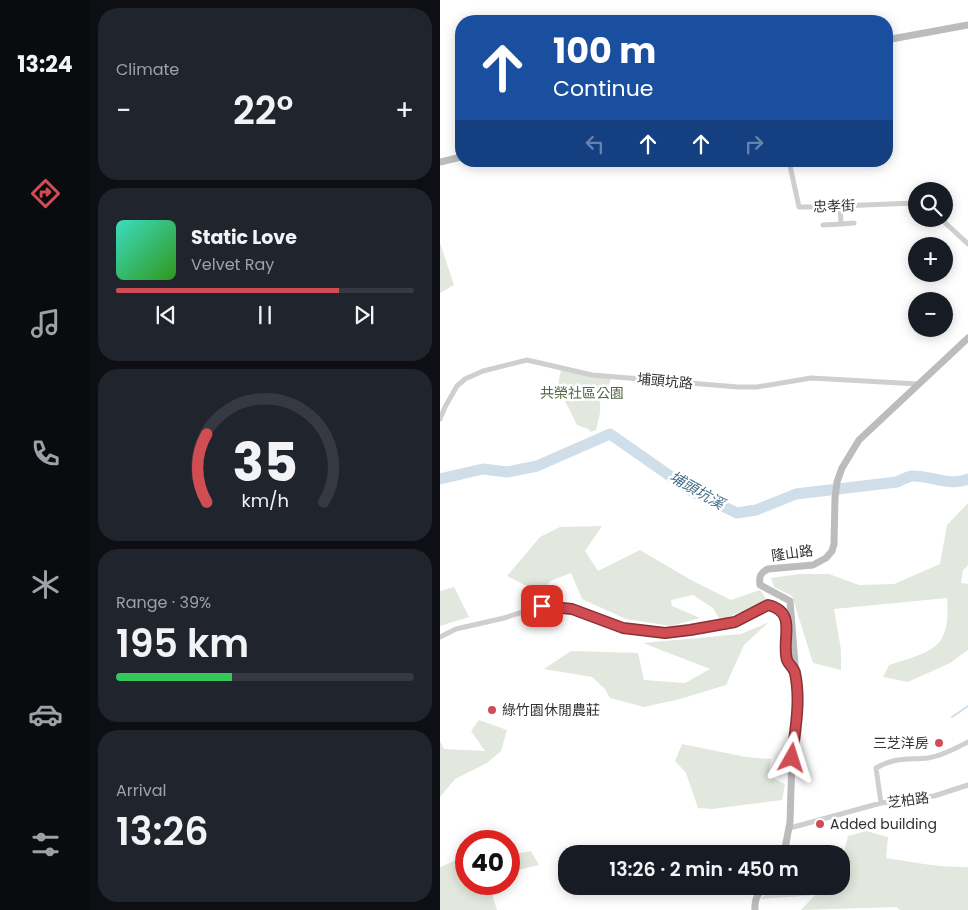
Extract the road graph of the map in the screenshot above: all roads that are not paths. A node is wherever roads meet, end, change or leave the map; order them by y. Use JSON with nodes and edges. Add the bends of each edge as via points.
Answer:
{"nodes":[{"id":1,"x":968,"y":25,"type":"edge"},
{"id":2,"x":893,"y":39,"type":"edge"},
{"id":3,"x":455,"y":159,"type":"edge"},
{"id":4,"x":440,"y":162,"type":"edge"},
{"id":5,"x":790,"y":167,"type":"edge"},
{"id":6,"x":908,"y":203,"type":"edge"},
{"id":7,"x":840,"y":206,"type":"junction"},
{"id":8,"x":854,"y":223,"type":"dead end"},
{"id":9,"x":841,"y":224,"type":"junction"},
{"id":10,"x":823,"y":225,"type":"dead end"},
{"id":11,"x":950,"y":227,"type":"edge"},
{"id":12,"x":968,"y":244,"type":"edge"},
{"id":13,"x":968,"y":338,"type":"edge"},
{"id":14,"x":918,"y":384,"type":"junction"},
{"id":15,"x":440,"y":419,"type":"edge"},
{"id":16,"x":440,"y":637,"type":"edge"},
{"id":17,"x":795,"y":672,"type":"junction"},
{"id":18,"x":968,"y":742,"type":"edge"},
{"id":19,"x":968,"y":785,"type":"edge"},
{"id":20,"x":881,"y":803,"type":"junction"},
{"id":21,"x":790,"y":828,"type":"junction"},
{"id":22,"x":786,"y":845,"type":"edge"},
{"id":23,"x":757,"y":895,"type":"edge"},
{"id":24,"x":755,"y":910,"type":"edge"}],
"edges":[{"from":1,"to":2,"type":"street"},
{"from":3,"to":4,"type":"street"},
{"from":5,"to":7,"type":"street","name":"忠孝街","via":[[798,207]]},
{"from":6,"to":7,"type":"street","name":"忠孝街"},
{"from":7,"to":9,"type":"street"},
{"from":8,"to":9,"type":"street"},
{"from":9,"to":10,"type":"street"},
{"from":11,"to":12,"type":"street"},
{"from":13,"to":14,"type":"street"},
{"from":14,"to":15,"type":"street","name":"埔頭坑路","via":[[811,378],[758,386],[720,386],[592,375],[527,360],[464,379],[444,407]]},
{"from":14,"to":17,"type":"street","name":"隆山路","via":[[859,440],[842,468],[835,498],[832,551],[813,565],[768,569],[759,578],[760,585],[790,601]]},
{"from":16,"to":17,"type":"street","via":[[456,629],[542,606],[572,609],[623,628],[665,633],[735,622],[768,605],[783,611],[786,618],[787,660]]},
{"from":17,"to":21,"type":"street","name":"隆山路","via":[[798,702]]},
{"from":18,"to":20,"type":"street","via":[[930,758],[888,761],[876,768]]},
{"from":19,"to":20,"type":"street","name":"芝柏路","via":[[934,796]]},
{"from":20,"to":21,"type":"street","name":"芝柏路"},
{"from":21,"to":22,"type":"street","name":"隆山路"},
{"from":23,"to":24,"type":"street"}]}
